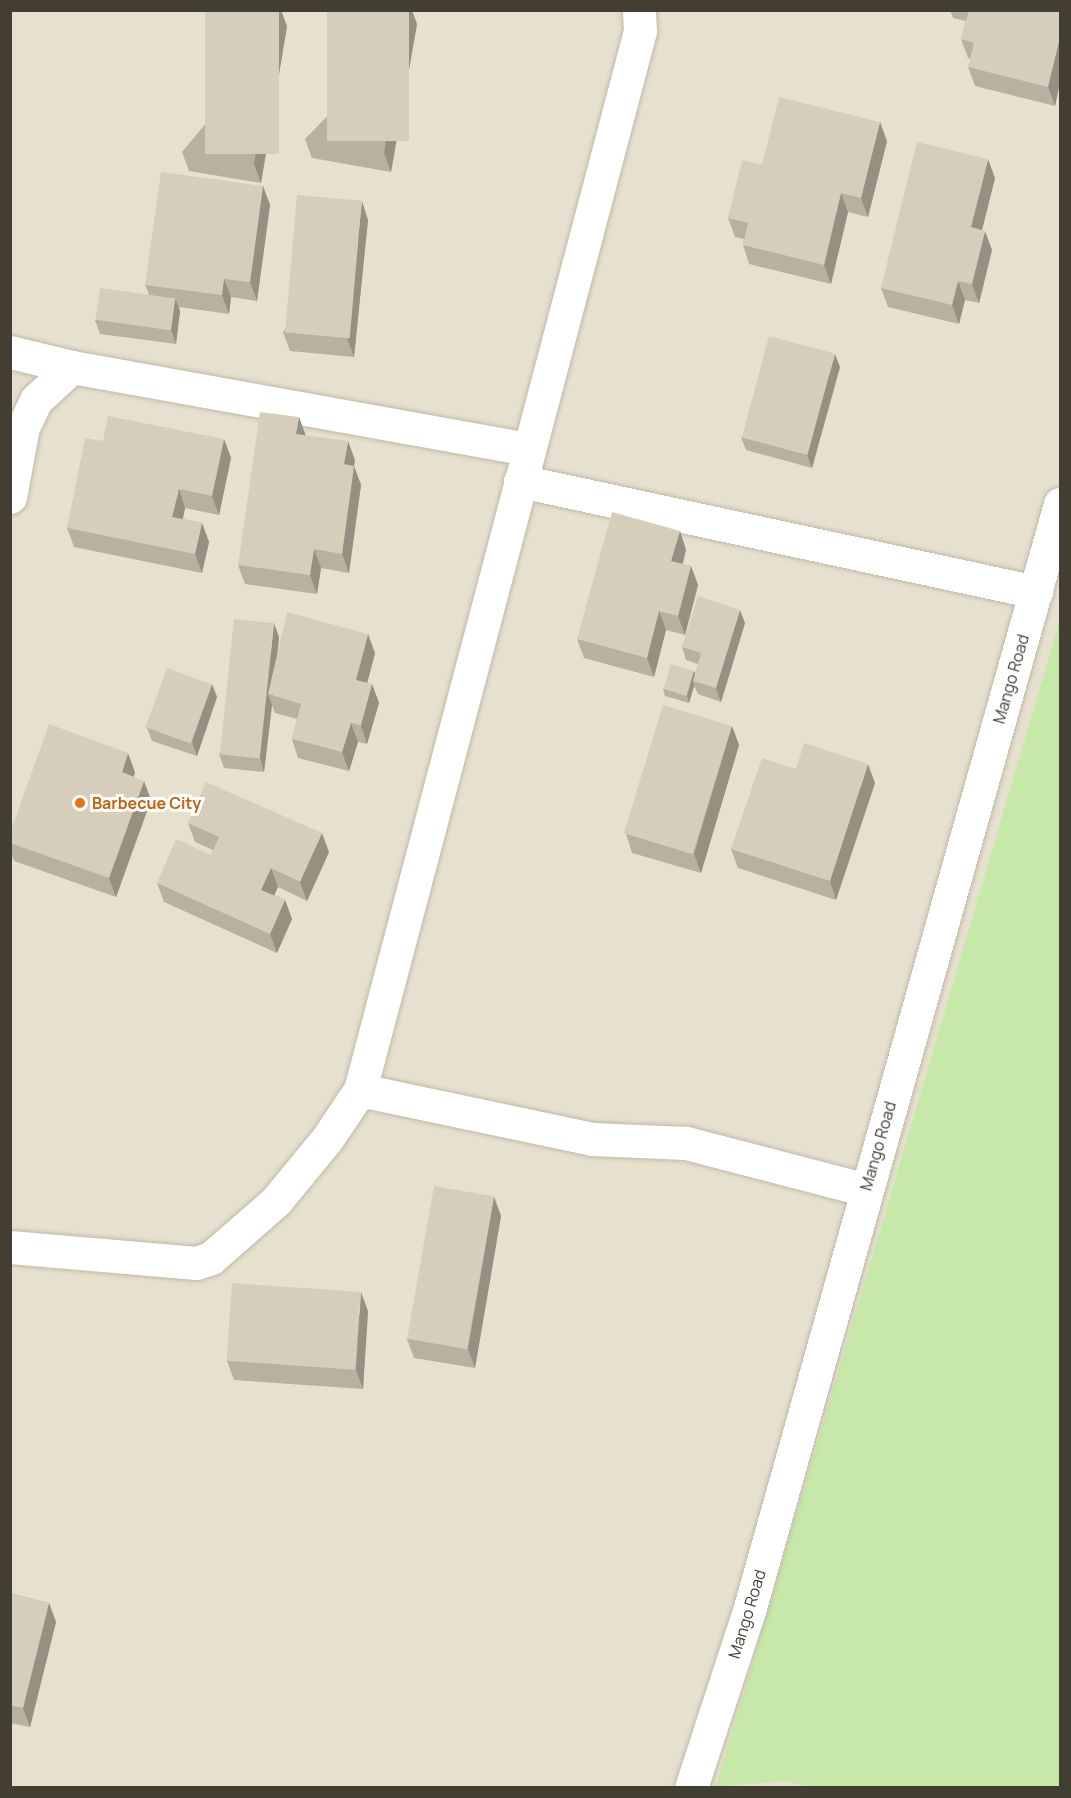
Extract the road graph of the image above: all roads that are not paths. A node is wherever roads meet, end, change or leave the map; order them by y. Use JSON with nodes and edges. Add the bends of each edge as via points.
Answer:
{"nodes":[{"id":1,"x":639,"y":10,"type":"edge"},
{"id":2,"x":10,"y":352,"type":"edge"},
{"id":3,"x":72,"y":368,"type":"junction"},
{"id":4,"x":528,"y":449,"type":"junction"},
{"id":5,"x":520,"y":481,"type":"junction"},
{"id":6,"x":10,"y":497,"type":"edge"},
{"id":7,"x":1060,"y":504,"type":"edge"},
{"id":8,"x":1036,"y":592,"type":"junction"},
{"id":9,"x":360,"y":1090,"type":"junction"},
{"id":10,"x":866,"y":1190,"type":"junction"},
{"id":11,"x":10,"y":1247,"type":"edge"},
{"id":12,"x":691,"y":1788,"type":"edge"}],
"edges":[{"from":1,"to":4,"type":"street","via":[[640,31]]},
{"from":2,"to":3,"type":"street"},
{"from":3,"to":4,"type":"street"},
{"from":3,"to":6,"type":"street","via":[[36,400],[23,427]]},
{"from":4,"to":5,"type":"street"},
{"from":5,"to":8,"type":"street"},
{"from":5,"to":9,"type":"street"},
{"from":7,"to":8,"type":"street","name":"Mango Road"},
{"from":8,"to":10,"type":"street","name":"Mango Road"},
{"from":9,"to":10,"type":"street","via":[[592,1139],[686,1143]]},
{"from":9,"to":11,"type":"street","via":[[327,1139],[276,1201],[211,1258],[196,1263]]},
{"from":10,"to":12,"type":"street","name":"Mango Road","via":[[749,1611]]}]}
